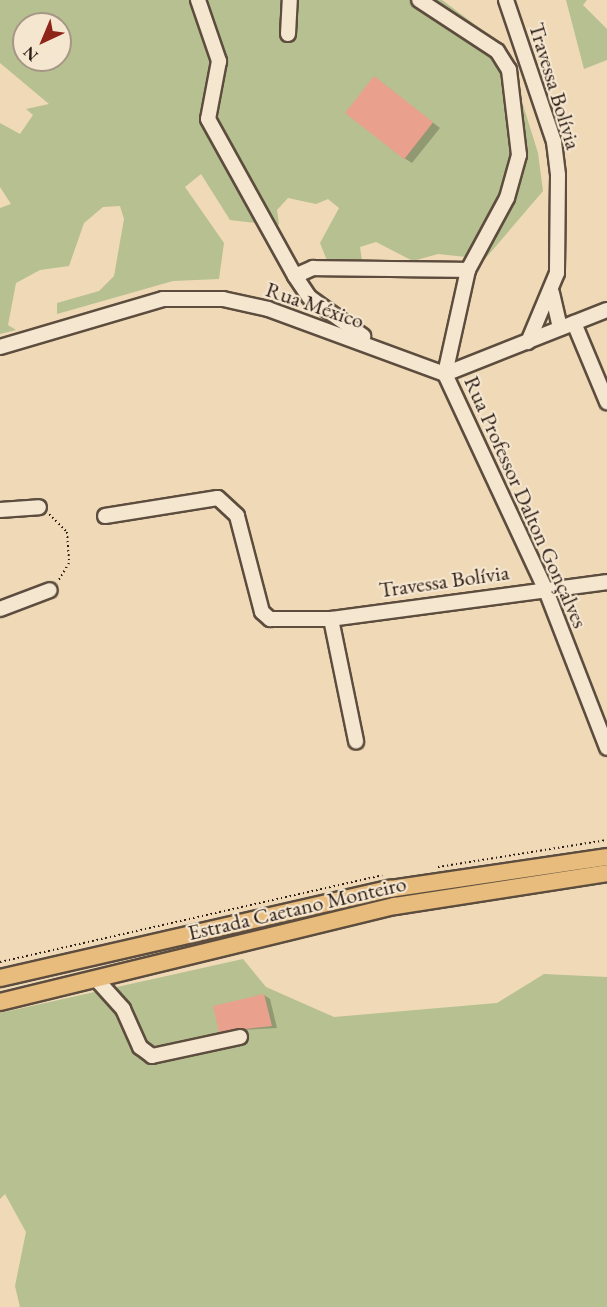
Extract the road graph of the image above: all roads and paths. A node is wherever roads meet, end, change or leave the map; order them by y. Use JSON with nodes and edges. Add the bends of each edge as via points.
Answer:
{"nodes":[{"id":1,"x":198,"y":0,"type":"edge"},
{"id":2,"x":290,"y":0,"type":"edge"},
{"id":3,"x":419,"y":0,"type":"edge"},
{"id":4,"x":506,"y":0,"type":"edge"},
{"id":5,"x":288,"y":34,"type":"dead end"},
{"id":6,"x":468,"y":270,"type":"junction"},
{"id":7,"x":295,"y":276,"type":"junction"},
{"id":8,"x":552,"y":293,"type":"junction"},
{"id":9,"x":607,"y":310,"type":"edge"},
{"id":10,"x":574,"y":323,"type":"junction"},
{"id":11,"x":560,"y":328,"type":"junction"},
{"id":12,"x":528,"y":342,"type":"junction"},
{"id":13,"x":0,"y":347,"type":"edge"},
{"id":14,"x":446,"y":370,"type":"junction"},
{"id":15,"x":607,"y":402,"type":"edge"},
{"id":16,"x":39,"y":507,"type":"joint"},
{"id":17,"x":0,"y":510,"type":"edge"},
{"id":18,"x":105,"y":516,"type":"dead end"},
{"id":19,"x":607,"y":571,"type":"edge"},
{"id":20,"x":602,"y":582,"type":"edge"},
{"id":21,"x":50,"y":590,"type":"joint"},
{"id":22,"x":547,"y":593,"type":"junction"},
{"id":23,"x":0,"y":609,"type":"edge"},
{"id":24,"x":331,"y":619,"type":"junction"},
{"id":25,"x":356,"y":741,"type":"dead end"},
{"id":26,"x":607,"y":748,"type":"edge"},
{"id":27,"x":607,"y":857,"type":"edge"},
{"id":28,"x":607,"y":873,"type":"edge"},
{"id":29,"x":0,"y":978,"type":"edge"},
{"id":30,"x":97,"y":980,"type":"junction"},
{"id":31,"x":0,"y":1002,"type":"edge"},
{"id":32,"x":240,"y":1037,"type":"dead end"}],
"edges":[{"from":1,"to":7,"type":"street","via":[[219,61],[208,118]]},
{"from":2,"to":5,"type":"street"},
{"from":3,"to":6,"type":"street","via":[[497,51],[515,95],[519,155],[507,198]]},
{"from":4,"to":8,"type":"street","name":"Travessa Bolívia","via":[[554,142],[558,175]]},
{"from":6,"to":7,"type":"street","via":[[313,268]]},
{"from":6,"to":14,"type":"street"},
{"from":7,"to":14,"type":"street","via":[[309,297],[351,331]]},
{"from":8,"to":11,"type":"street","name":"Travessa Bolívia"},
{"from":8,"to":12,"type":"street","name":"Travessa Bolívia"},
{"from":9,"to":10,"type":"street"},
{"from":10,"to":11,"type":"street"},
{"from":10,"to":15,"type":"street"},
{"from":11,"to":12,"type":"street"},
{"from":12,"to":14,"type":"street"},
{"from":13,"to":14,"type":"street","name":"Rua México","via":[[163,299],[223,299],[268,309]]},
{"from":14,"to":22,"type":"street","name":"Rua Professor Dalton Gonçalves"},
{"from":16,"to":17,"type":"street"},
{"from":16,"to":21,"type":"path","via":[[67,532],[69,563]]},
{"from":18,"to":24,"type":"street","name":"Travessa Bolívia","via":[[218,498],[237,516],[262,612],[278,620]]},
{"from":19,"to":20,"type":"street","name":"Travessa Bolívia"},
{"from":20,"to":22,"type":"street","name":"Travessa Bolívia"},
{"from":21,"to":23,"type":"street"},
{"from":22,"to":24,"type":"street","name":"Travessa Bolívia","via":[[496,594]]},
{"from":22,"to":26,"type":"street","name":"Rua Professor Dalton Gonçalves"},
{"from":24,"to":25,"type":"street"},
{"from":27,"to":29,"type":"main road","name":"Estrada Caetano Monteiro","via":[[390,889]]},
{"from":28,"to":30,"type":"main road","name":"Estrada Caetano Monteiro","via":[[395,906]]},
{"from":30,"to":31,"type":"main road","name":"Estrada Caetano Monteiro"},
{"from":30,"to":32,"type":"street","via":[[123,1009],[140,1047],[152,1056]]}]}
